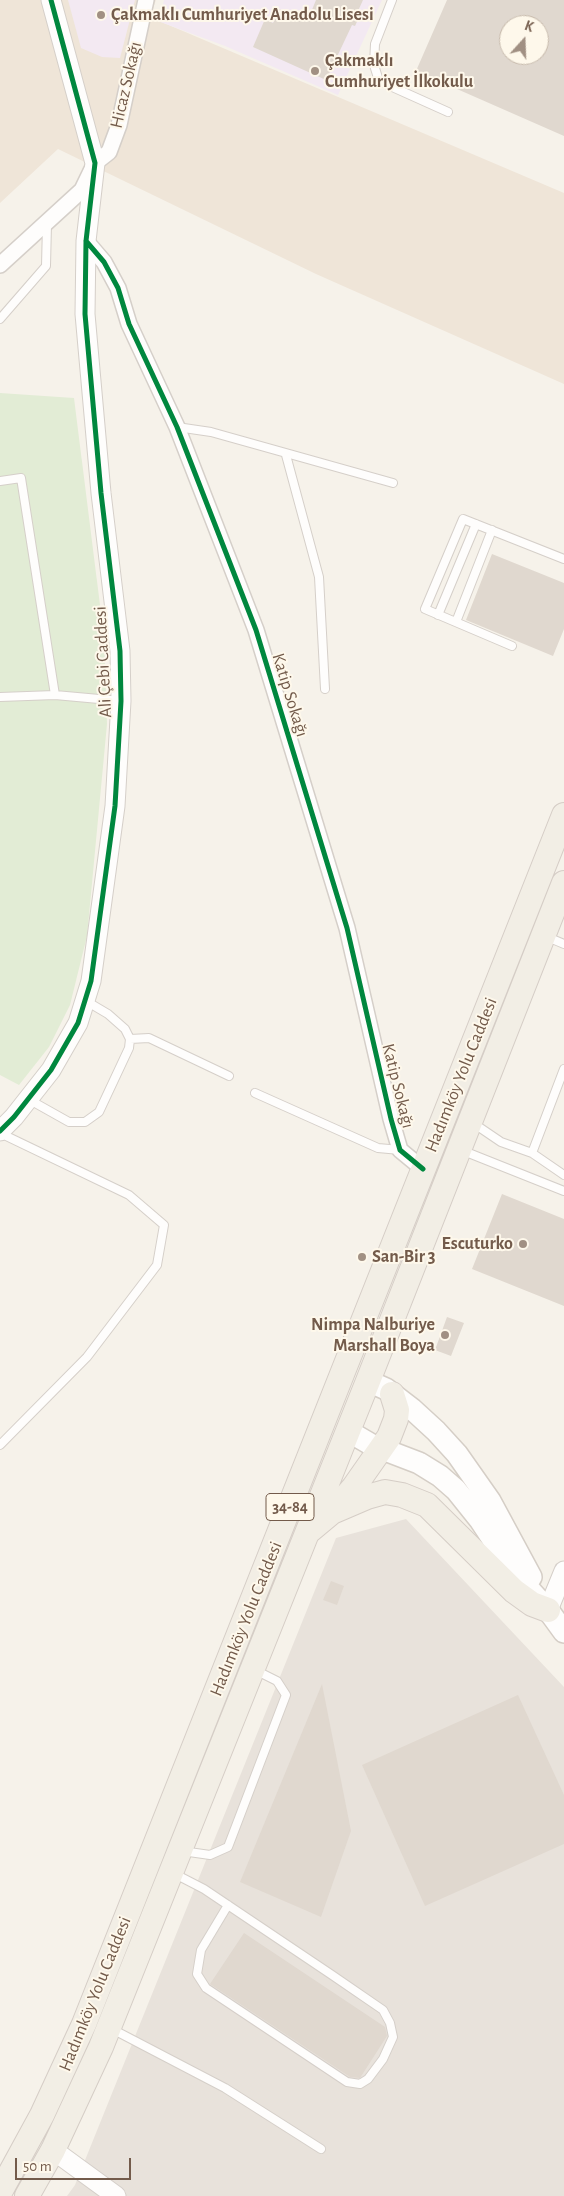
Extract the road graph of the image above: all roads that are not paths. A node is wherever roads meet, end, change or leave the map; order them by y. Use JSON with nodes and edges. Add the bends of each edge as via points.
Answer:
{"nodes":[{"id":1,"x":51,"y":0,"type":"edge"},
{"id":2,"x":146,"y":0,"type":"edge"},
{"id":3,"x":392,"y":0,"type":"edge"},
{"id":4,"x":448,"y":112,"type":"dead end"},
{"id":5,"x":95,"y":163,"type":"junction"},
{"id":6,"x":47,"y":224,"type":"junction"},
{"id":7,"x":86,"y":241,"type":"junction"},
{"id":8,"x":0,"y":266,"type":"edge"},
{"id":9,"x":0,"y":319,"type":"edge"},
{"id":10,"x":177,"y":427,"type":"junction"},
{"id":11,"x":286,"y":455,"type":"junction"},
{"id":12,"x":0,"y":481,"type":"edge"},
{"id":13,"x":393,"y":483,"type":"dead end"},
{"id":14,"x":476,"y":524,"type":"junction"},
{"id":15,"x":492,"y":530,"type":"junction"},
{"id":16,"x":564,"y":559,"type":"edge"},
{"id":17,"x":438,"y":615,"type":"junction"},
{"id":18,"x":456,"y":622,"type":"junction"},
{"id":19,"x":512,"y":646,"type":"dead end"},
{"id":20,"x":325,"y":689,"type":"dead end"},
{"id":21,"x":55,"y":695,"type":"junction"},
{"id":22,"x":0,"y":697,"type":"edge"},
{"id":23,"x":121,"y":701,"type":"junction"},
{"id":24,"x":564,"y":815,"type":"edge"},
{"id":25,"x":564,"y":882,"type":"edge"},
{"id":26,"x":553,"y":939,"type":"edge"},
{"id":27,"x":85,"y":1000,"type":"junction"},
{"id":28,"x":130,"y":1039,"type":"junction"},
{"id":29,"x":564,"y":1069,"type":"edge"},
{"id":30,"x":229,"y":1076,"type":"dead end"},
{"id":31,"x":254,"y":1093,"type":"dead end"},
{"id":32,"x":28,"y":1099,"type":"junction"},
{"id":33,"x":470,"y":1121,"type":"junction"},
{"id":34,"x":0,"y":1132,"type":"edge"},
{"id":35,"x":459,"y":1149,"type":"junction"},
{"id":36,"x":400,"y":1150,"type":"junction"},
{"id":37,"x":532,"y":1154,"type":"junction"},
{"id":38,"x":423,"y":1169,"type":"junction"},
{"id":39,"x":564,"y":1175,"type":"edge"},
{"id":40,"x":564,"y":1190,"type":"edge"},
{"id":41,"x":368,"y":1381,"type":"junction"},
{"id":42,"x":338,"y":1387,"type":"junction"},
{"id":43,"x":392,"y":1394,"type":"junction"},
{"id":44,"x":348,"y":1431,"type":"junction"},
{"id":45,"x":0,"y":1445,"type":"edge"},
{"id":46,"x":382,"y":1448,"type":"junction"},
{"id":47,"x":332,"y":1512,"type":"junction"},
{"id":48,"x":306,"y":1533,"type":"junction"},
{"id":49,"x":564,"y":1571,"type":"edge"},
{"id":50,"x":556,"y":1607,"type":"edge"},
{"id":51,"x":564,"y":1632,"type":"edge"},
{"id":52,"x":253,"y":1669,"type":"junction"},
{"id":53,"x":176,"y":1862,"type":"junction"},
{"id":54,"x":228,"y":1905,"type":"junction"},
{"id":55,"x":109,"y":2028,"type":"junction"},
{"id":56,"x":321,"y":2148,"type":"dead end"},
{"id":57,"x":53,"y":2150,"type":"junction"},
{"id":58,"x":0,"y":2192,"type":"edge"},
{"id":59,"x":27,"y":2196,"type":"edge"},
{"id":60,"x":116,"y":2196,"type":"edge"}],
"edges":[{"from":1,"to":5,"type":"street"},
{"from":2,"to":5,"type":"street","name":"Hicaz Sokağı","via":[[119,125],[109,152]]},
{"from":3,"to":4,"type":"lane","via":[[375,44],[374,65],[379,81]]},
{"from":5,"to":6,"type":"street","name":"Hicaz Sokağı","via":[[82,190]]},
{"from":5,"to":7,"type":"street","name":"Ali Çebi Caddesi"},
{"from":6,"to":8,"type":"street","name":"Hicaz Sokağı"},
{"from":6,"to":9,"type":"lane","via":[[46,266]]},
{"from":7,"to":10,"type":"street","name":"Katip Sokağı","via":[[104,262],[118,288],[128,324]]},
{"from":7,"to":23,"type":"street","name":"Ali Çebi Caddesi","via":[[85,314],[100,493],[120,651]]},
{"from":10,"to":11,"type":"lane","via":[[211,432]]},
{"from":10,"to":36,"type":"street","name":"Katip Sokağı","via":[[256,630],[347,928]]},
{"from":11,"to":13,"type":"lane"},
{"from":11,"to":20,"type":"lane","via":[[319,577]]},
{"from":12,"to":21,"type":"lane","via":[[21,478]]},
{"from":14,"to":15,"type":"lane"},
{"from":14,"to":17,"type":"lane"},
{"from":14,"to":17,"type":"lane","via":[[463,519],[425,609]]},
{"from":15,"to":16,"type":"lane"},
{"from":15,"to":18,"type":"lane"},
{"from":17,"to":18,"type":"lane"},
{"from":18,"to":19,"type":"lane"},
{"from":21,"to":22,"type":"lane"},
{"from":21,"to":23,"type":"lane"},
{"from":23,"to":27,"type":"street","name":"Ali Çebi Caddesi","via":[[115,806],[91,981]]},
{"from":24,"to":38,"type":"main road","name":"Hadımköy Yolu Caddesi","number":"34-84"},
{"from":25,"to":26,"type":"main road","name":"Hadımköy Yolu Caddesi","number":"34-84"},
{"from":26,"to":33,"type":"main road","name":"Hadımköy Yolu Caddesi","number":"34-84"},
{"from":27,"to":28,"type":"lane","via":[[108,1014],[125,1029]]},
{"from":27,"to":32,"type":"street","name":"Ali Çebi Caddesi","via":[[78,1023]]},
{"from":28,"to":30,"type":"lane","via":[[148,1038]]},
{"from":28,"to":32,"type":"lane","via":[[129,1048],[99,1112],[85,1122],[69,1122]]},
{"from":29,"to":37,"type":"lane"},
{"from":31,"to":36,"type":"lane","via":[[378,1148]]},
{"from":32,"to":34,"type":"street","name":"Ali Çebi Caddesi"},
{"from":33,"to":35,"type":"main road","name":"Hadımköy Yolu Caddesi","number":"34-84"},
{"from":33,"to":37,"type":"lane","via":[[501,1142]]},
{"from":34,"to":45,"type":"lane","via":[[129,1195],[164,1225],[157,1265],[87,1357]]},
{"from":35,"to":40,"type":"lane"},
{"from":35,"to":41,"type":"main road","name":"Hadımköy Yolu Caddesi","number":"34-84"},
{"from":36,"to":38,"type":"street","name":"Katip Sokağı"},
{"from":37,"to":39,"type":"lane"},
{"from":38,"to":42,"type":"main road","name":"Hadımköy Yolu Caddesi","number":"34-84"},
{"from":41,"to":42,"type":"main road","via":[[353,1377]]},
{"from":41,"to":43,"type":"main road"},
{"from":41,"to":44,"type":"main road","name":"Hadımköy Yolu Caddesi","number":"34-84"},
{"from":42,"to":44,"type":"main road","via":[[336,1412]]},
{"from":42,"to":58,"type":"main road","name":"Hadımköy Yolu Caddesi","number":"34-84","via":[[84,2024],[34,2130]]},
{"from":43,"to":46,"type":"main road","via":[[396,1419]]},
{"from":43,"to":50,"type":"main road","via":[[436,1431],[474,1476]]},
{"from":44,"to":46,"type":"main road"},
{"from":44,"to":48,"type":"main road","name":"Hadımköy Yolu Caddesi","number":"34-84"},
{"from":46,"to":47,"type":"main road"},
{"from":46,"to":50,"type":"main road","via":[[419,1463],[456,1490],[517,1576]]},
{"from":47,"to":48,"type":"main road"},
{"from":47,"to":50,"type":"main road","via":[[385,1492],[417,1500],[444,1520],[514,1591],[532,1604]]},
{"from":48,"to":52,"type":"main road","name":"Hadımköy Yolu Caddesi","number":"34-84"},
{"from":49,"to":50,"type":"street"},
{"from":50,"to":51,"type":"main road"},
{"from":52,"to":53,"type":"main road","name":"Hadımköy Yolu Caddesi","number":"34-84"},
{"from":52,"to":53,"type":"lane","via":[[277,1682],[286,1694],[228,1847],[210,1855]]},
{"from":53,"to":54,"type":"lane","via":[[204,1889]]},
{"from":53,"to":55,"type":"main road","name":"Hadımköy Yolu Caddesi","number":"34-84"},
{"from":54,"to":54,"type":"lane","via":[[382,2010],[390,2023],[393,2037],[383,2059],[368,2079],[360,2084],[347,2082],[206,1988],[197,1974],[201,1950]]},
{"from":55,"to":56,"type":"lane","via":[[226,2088]]},
{"from":55,"to":57,"type":"main road","name":"Hadımköy Yolu Caddesi","number":"34-84"},
{"from":57,"to":59,"type":"main road","name":"Hadımköy Yolu Caddesi","number":"34-84"},
{"from":57,"to":60,"type":"street"}]}
